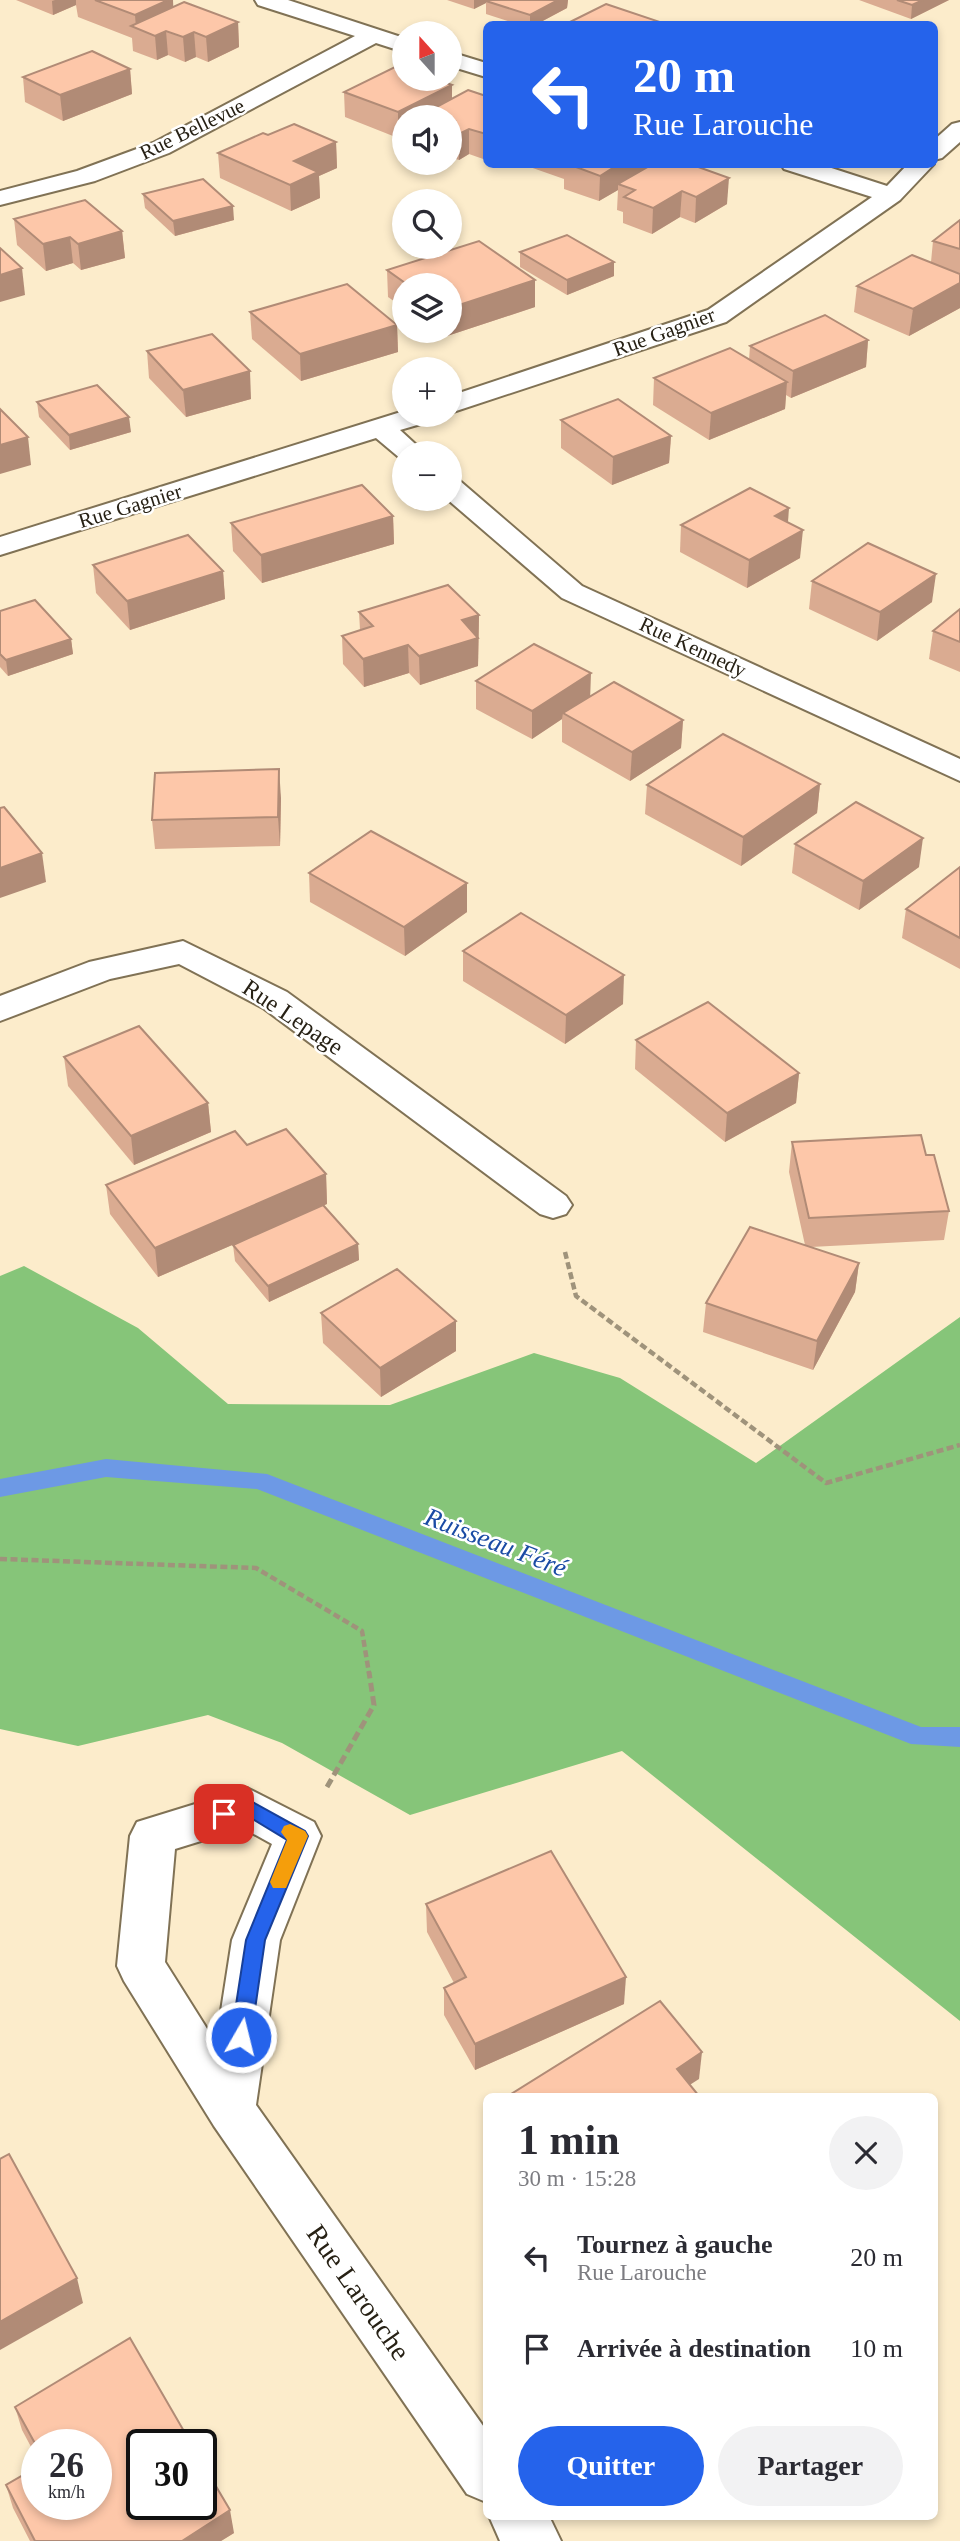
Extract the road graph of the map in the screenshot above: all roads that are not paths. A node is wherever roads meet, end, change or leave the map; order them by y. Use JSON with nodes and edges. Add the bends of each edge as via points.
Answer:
{"nodes":[{"id":1,"x":266,"y":0,"type":"edge"},
{"id":2,"x":375,"y":36,"type":"junction"},
{"id":3,"x":392,"y":41,"type":"edge"},
{"id":4,"x":462,"y":63,"type":"edge"},
{"id":5,"x":483,"y":69,"type":"edge"},
{"id":6,"x":960,"y":129,"type":"edge"},
{"id":7,"x":938,"y":149,"type":"edge"},
{"id":8,"x":806,"y":168,"type":"edge"},
{"id":9,"x":918,"y":168,"type":"edge"},
{"id":10,"x":891,"y":195,"type":"junction"},
{"id":11,"x":0,"y":198,"type":"edge"},
{"id":12,"x":462,"y":401,"type":"edge"},
{"id":13,"x":392,"y":424,"type":"edge"},
{"id":14,"x":381,"y":428,"type":"junction"},
{"id":15,"x":397,"y":441,"type":"edge"},
{"id":16,"x":462,"y":497,"type":"edge"},
{"id":17,"x":0,"y":546,"type":"edge"},
{"id":18,"x":960,"y":771,"type":"edge"},
{"id":19,"x":0,"y":1009,"type":"edge"},
{"id":20,"x":553,"y":1205,"type":"road end"},
{"id":21,"x":230,"y":2110,"type":"junction"},
{"id":22,"x":483,"y":2471,"type":"edge"},
{"id":23,"x":519,"y":2520,"type":"edge"},
{"id":24,"x":533,"y":2541,"type":"edge"}],
"edges":[{"from":1,"to":2,"type":"street"},
{"from":2,"to":3,"type":"street"},
{"from":2,"to":11,"type":"street","name":"Rue Bellevue","via":[[161,148],[86,176]]},
{"from":4,"to":5,"type":"street"},
{"from":6,"to":7,"type":"street"},
{"from":8,"to":10,"type":"street"},
{"from":9,"to":10,"type":"street","name":"Rue Gagnier"},
{"from":10,"to":12,"type":"street","name":"Rue Gagnier","via":[[717,316]]},
{"from":13,"to":14,"type":"street","name":"Rue Gagnier"},
{"from":14,"to":15,"type":"street"},
{"from":14,"to":17,"type":"street","name":"Rue Gagnier"},
{"from":16,"to":18,"type":"street","name":"Rue Kennedy","via":[[572,592]]},
{"from":19,"to":20,"type":"street","name":"Rue Lepage","via":[[101,970],[183,952],[275,999]]},
{"from":21,"to":21,"type":"street","name":"Rue Larouche","via":[[256,1940],[298,1836],[247,1807],[153,1836],[141,1966]]},
{"from":21,"to":22,"type":"street","name":"Rue Larouche"},
{"from":23,"to":24,"type":"street"}]}
